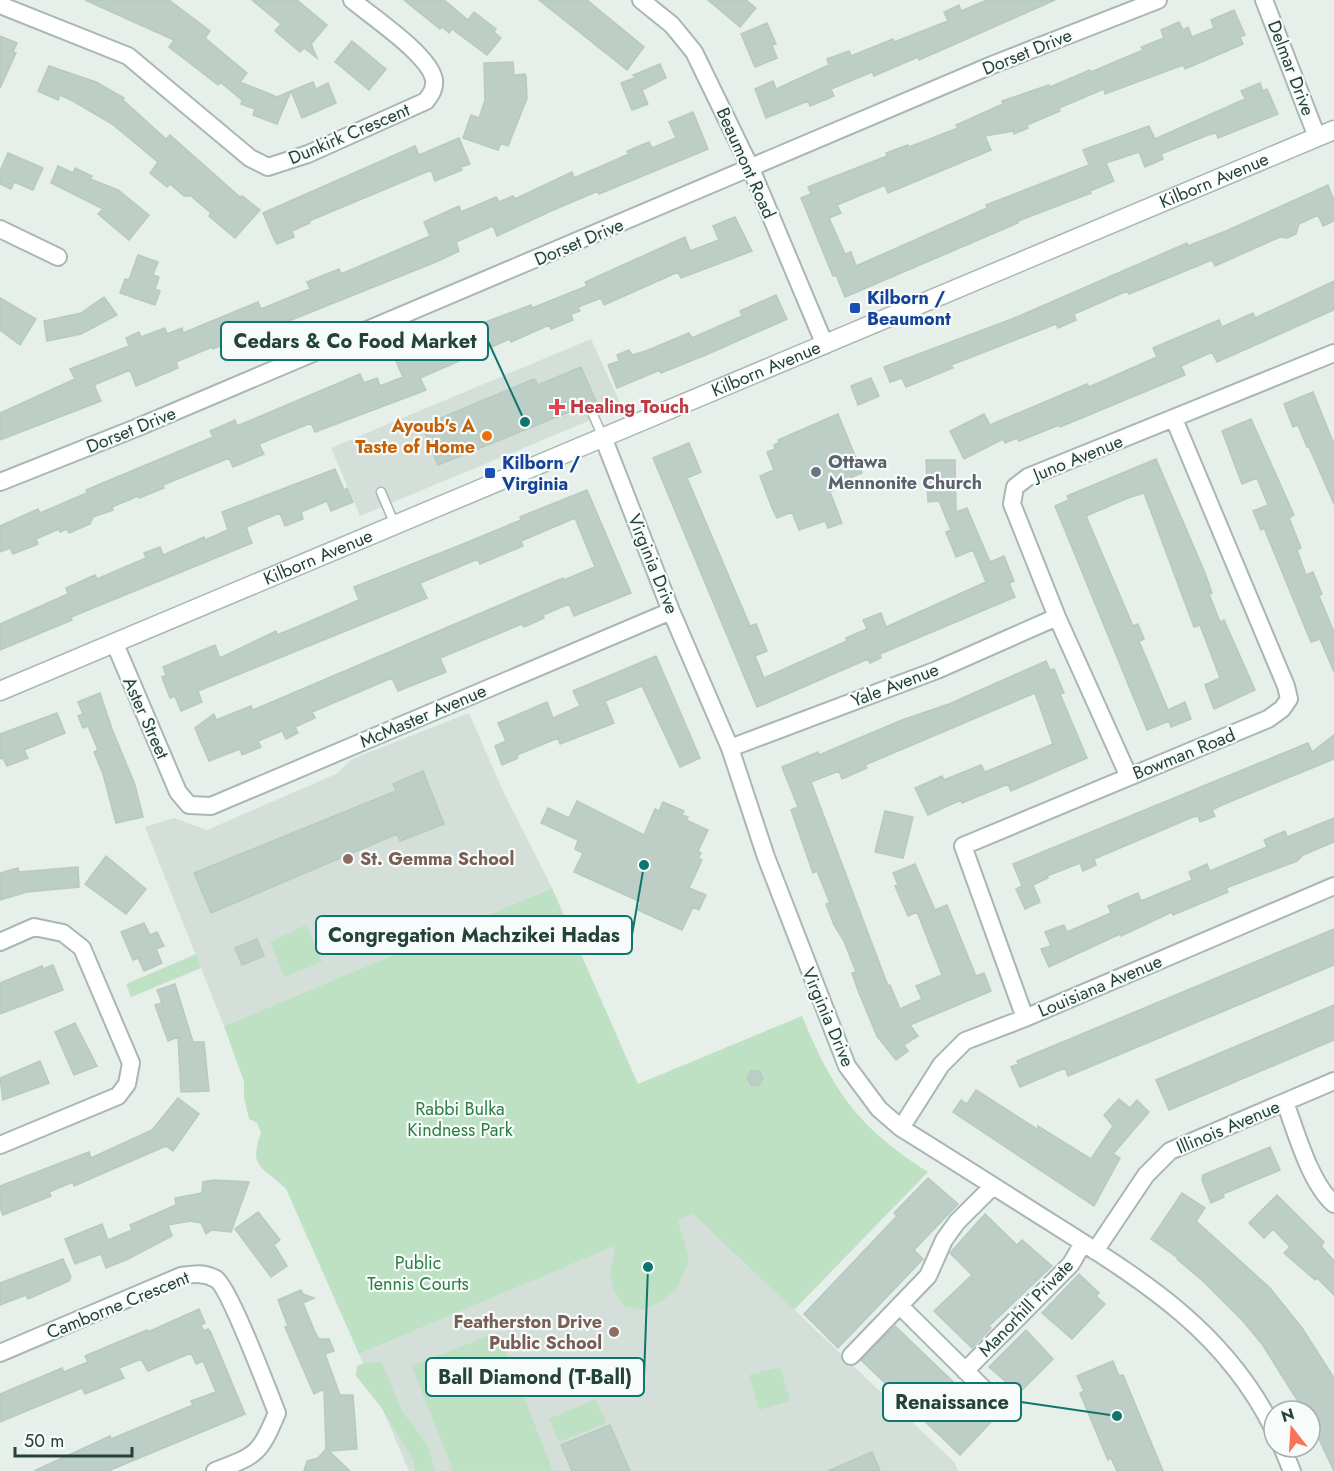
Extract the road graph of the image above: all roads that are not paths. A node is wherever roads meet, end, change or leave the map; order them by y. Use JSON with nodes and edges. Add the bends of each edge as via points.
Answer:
{"nodes":[{"id":1,"x":352,"y":0,"type":"edge"},
{"id":2,"x":641,"y":0,"type":"edge"},
{"id":3,"x":1158,"y":0,"type":"edge"},
{"id":4,"x":1264,"y":0,"type":"edge"},
{"id":5,"x":0,"y":5,"type":"edge"},
{"id":6,"x":1326,"y":133,"type":"edge"},
{"id":7,"x":751,"y":169,"type":"junction"},
{"id":8,"x":0,"y":229,"type":"edge"},
{"id":9,"x":58,"y":257,"type":"dead end"},
{"id":10,"x":825,"y":345,"type":"junction"},
{"id":11,"x":1334,"y":354,"type":"edge"},
{"id":12,"x":590,"y":408,"type":"dead end"},
{"id":13,"x":1174,"y":420,"type":"junction"},
{"id":14,"x":603,"y":437,"type":"junction"},
{"id":15,"x":0,"y":482,"type":"edge"},
{"id":16,"x":381,"y":492,"type":"dead end"},
{"id":17,"x":395,"y":525,"type":"junction"},
{"id":18,"x":671,"y":611,"type":"junction"},
{"id":19,"x":1057,"y":617,"type":"junction"},
{"id":20,"x":115,"y":644,"type":"junction"},
{"id":21,"x":0,"y":691,"type":"edge"},
{"id":22,"x":730,"y":748,"type":"junction"},
{"id":23,"x":1129,"y":777,"type":"junction"},
{"id":24,"x":178,"y":792,"type":"joint"},
{"id":25,"x":1334,"y":886,"type":"edge"},
{"id":26,"x":0,"y":942,"type":"edge"},
{"id":27,"x":1024,"y":1018,"type":"junction"},
{"id":28,"x":1334,"y":1081,"type":"edge"},
{"id":29,"x":1285,"y":1102,"type":"junction"},
{"id":30,"x":901,"y":1128,"type":"junction"},
{"id":31,"x":0,"y":1145,"type":"edge"},
{"id":32,"x":993,"y":1186,"type":"junction"},
{"id":33,"x":1334,"y":1204,"type":"edge"},
{"id":34,"x":1089,"y":1247,"type":"junction"},
{"id":35,"x":900,"y":1306,"type":"junction"},
{"id":36,"x":0,"y":1353,"type":"edge"},
{"id":37,"x":851,"y":1356,"type":"dead end"},
{"id":38,"x":965,"y":1371,"type":"junction"},
{"id":39,"x":1262,"y":1405,"type":"edge"},
{"id":40,"x":1000,"y":1406,"type":"dead end"},
{"id":41,"x":215,"y":1471,"type":"edge"}],
"edges":[{"from":1,"to":5,"type":"street","name":"Dunkirk Crescent","via":[[424,60],[434,81],[433,91],[426,101],[308,154],[268,167],[249,158],[128,56]]},
{"from":2,"to":7,"type":"street","name":"Beaumont Road","via":[[672,25],[694,52]]},
{"from":3,"to":7,"type":"street","name":"Dorset Drive","via":[[992,64]]},
{"from":4,"to":6,"type":"street","name":"Delmar Drive"},
{"from":6,"to":10,"type":"street","name":"Kilborn Avenue"},
{"from":7,"to":10,"type":"street","name":"Beaumont Road"},
{"from":7,"to":15,"type":"street","name":"Dorset Drive"},
{"from":8,"to":9,"type":"street"},
{"from":10,"to":14,"type":"street","name":"Kilborn Avenue"},
{"from":11,"to":13,"type":"street","name":"Juno Avenue"},
{"from":12,"to":14,"type":"lane"},
{"from":13,"to":19,"type":"street","name":"Juno Avenue","via":[[1028,477],[1015,487],[1012,504]]},
{"from":13,"to":23,"type":"street","name":"Bowman Road","via":[[1289,699],[1268,719]]},
{"from":14,"to":17,"type":"street","name":"Kilborn Avenue"},
{"from":14,"to":18,"type":"street","name":"Virginia Drive"},
{"from":16,"to":17,"type":"lane"},
{"from":17,"to":20,"type":"street","name":"Kilborn Avenue"},
{"from":18,"to":22,"type":"street","name":"Virginia Drive"},
{"from":18,"to":24,"type":"street","name":"McMaster Avenue","via":[[211,806],[189,805]]},
{"from":19,"to":22,"type":"street","name":"Yale Avenue","via":[[937,670]]},
{"from":19,"to":23,"type":"street","name":"Juno Avenue"},
{"from":20,"to":21,"type":"street","name":"Kilborn Avenue"},
{"from":20,"to":24,"type":"street","name":"Aster Street"},
{"from":22,"to":30,"type":"street","name":"Virginia Drive","via":[[766,857],[847,1066],[879,1109]]},
{"from":23,"to":27,"type":"street","name":"Bowman Road","via":[[963,846]]},
{"from":25,"to":27,"type":"street","name":"Louisiana Avenue"},
{"from":26,"to":31,"type":"street","via":[[34,927],[63,933],[82,948],[131,1063],[127,1084],[118,1096]]},
{"from":27,"to":30,"type":"street","name":"Louisiana Avenue","via":[[965,1041],[941,1065]]},
{"from":28,"to":29,"type":"street","name":"Illinois Avenue"},
{"from":29,"to":33,"type":"street","via":[[1307,1159]]},
{"from":29,"to":34,"type":"street","name":"Illinois Avenue","via":[[1170,1150]]},
{"from":30,"to":32,"type":"street","name":"Virginia Drive"},
{"from":32,"to":34,"type":"street","name":"Virginia Drive"},
{"from":32,"to":35,"type":"street","via":[[957,1222],[928,1276]]},
{"from":34,"to":38,"type":"street","name":"Manorhill Private"},
{"from":34,"to":39,"type":"street","name":"Virginia Drive","via":[[1152,1287],[1195,1323]]},
{"from":35,"to":37,"type":"street"},
{"from":35,"to":38,"type":"street","name":"Manorhill Private"},
{"from":36,"to":41,"type":"street","name":"Camborne Crescent","via":[[181,1276],[202,1273],[219,1280],[277,1413],[263,1447],[244,1460]]},
{"from":38,"to":40,"type":"street","name":"Manorhill Private"}]}
